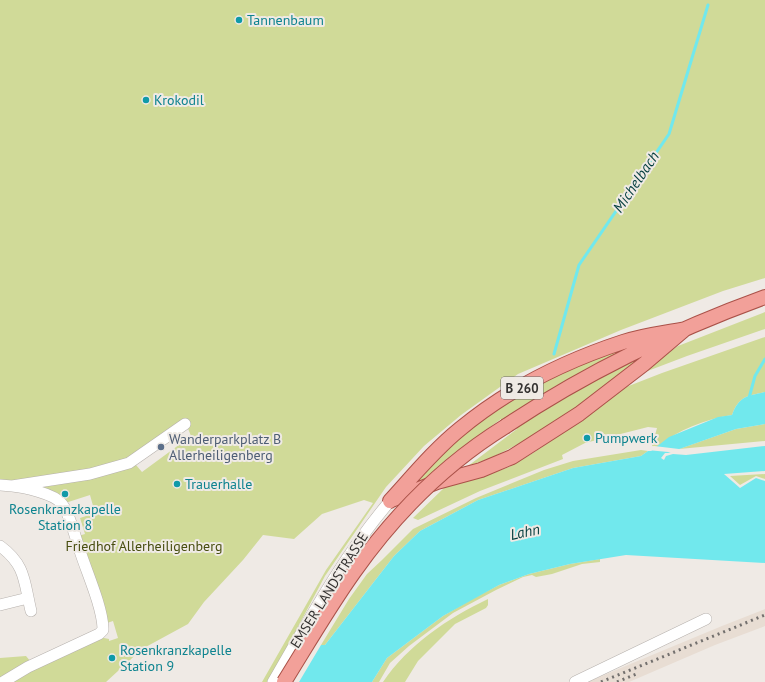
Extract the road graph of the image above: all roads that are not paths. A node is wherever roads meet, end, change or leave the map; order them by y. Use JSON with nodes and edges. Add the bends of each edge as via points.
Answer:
{"nodes":[{"id":1,"x":765,"y":297,"type":"edge"},
{"id":2,"x":685,"y":329,"type":"junction"},
{"id":3,"x":185,"y":424,"type":"dead end"},
{"id":4,"x":0,"y":485,"type":"edge"},
{"id":5,"x":12,"y":486,"type":"junction"},
{"id":6,"x":390,"y":501,"type":"junction"},
{"id":7,"x":0,"y":546,"type":"edge"},
{"id":8,"x":28,"y":598,"type":"junction"},
{"id":9,"x":0,"y":605,"type":"edge"},
{"id":10,"x":31,"y":611,"type":"dead end"},
{"id":11,"x":706,"y":619,"type":"dead end"},
{"id":12,"x":3,"y":682,"type":"edge"},
{"id":13,"x":273,"y":682,"type":"edge"},
{"id":14,"x":284,"y":682,"type":"edge"},
{"id":15,"x":574,"y":682,"type":"edge"}],
"edges":[{"from":1,"to":2,"type":"main road","number":"B 260"},
{"from":2,"to":6,"type":"main road","number":"B 260","via":[[578,414],[512,457]]},
{"from":2,"to":6,"type":"main road","number":"B 260","via":[[624,342],[564,364],[531,382],[459,430]]},
{"from":2,"to":14,"type":"main road","number":"B 260","bridge":true,"via":[[596,372],[544,401],[482,441],[445,471],[387,529],[353,573]]},
{"from":3,"to":5,"type":"street","via":[[129,463],[90,474]]},
{"from":4,"to":5,"type":"street"},
{"from":5,"to":12,"type":"street","via":[[28,488],[62,504],[98,604],[103,630]]},
{"from":6,"to":13,"type":"street","name":"EMSER LANDSTRASSE","via":[[330,584]]},
{"from":7,"to":8,"type":"street","via":[[10,553],[18,564]]},
{"from":8,"to":9,"type":"street"},
{"from":8,"to":10,"type":"street"},
{"from":11,"to":15,"type":"street"}]}
